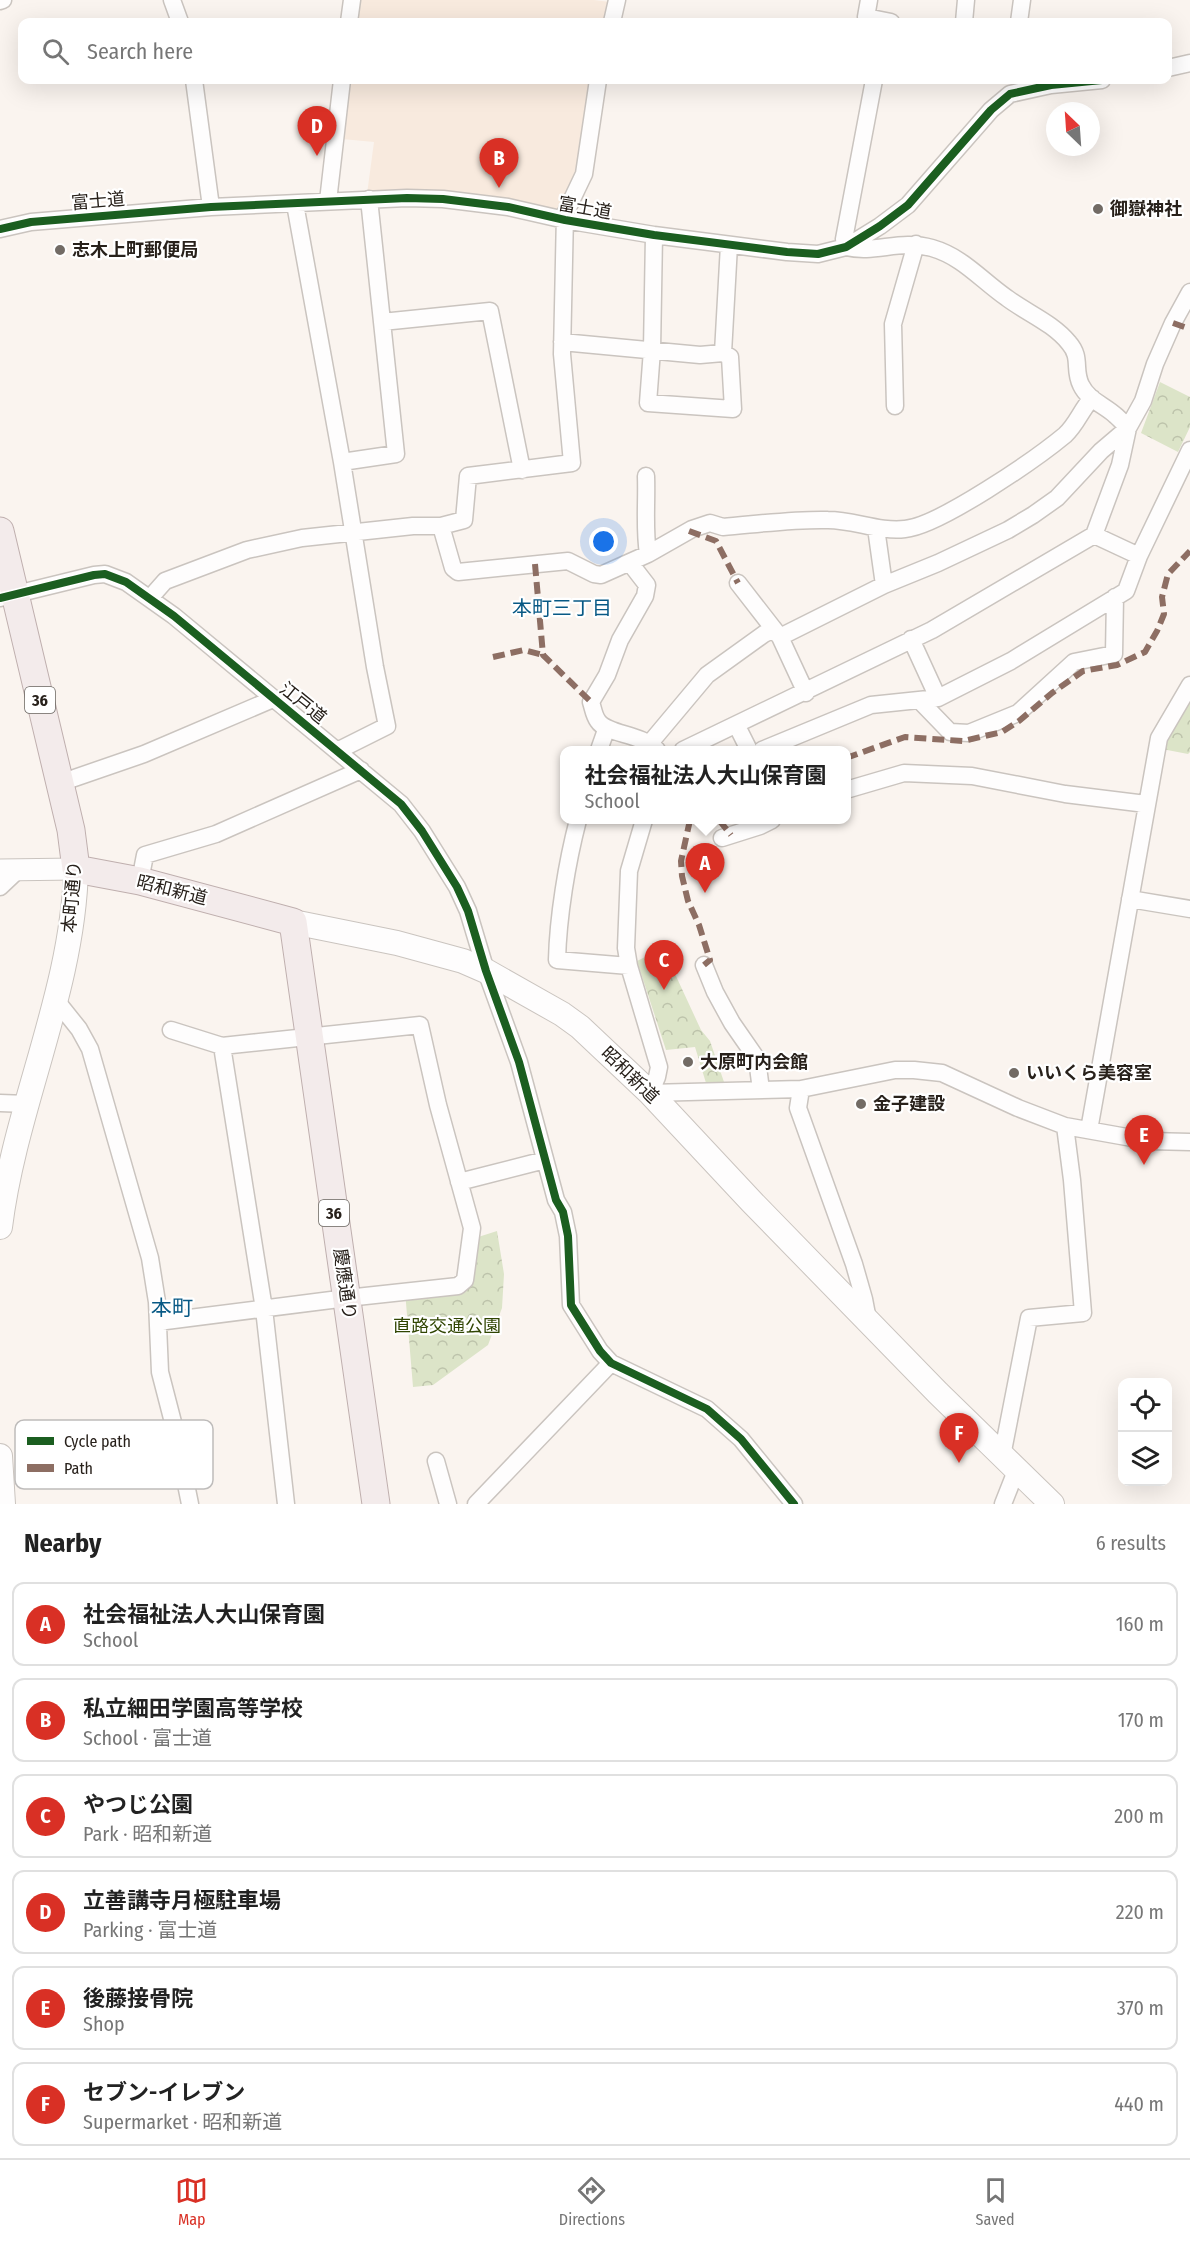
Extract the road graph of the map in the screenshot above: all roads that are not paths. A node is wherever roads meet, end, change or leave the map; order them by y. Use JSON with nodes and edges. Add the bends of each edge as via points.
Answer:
{"nodes":[{"id":1,"x":172,"y":0,"type":"edge"},
{"id":2,"x":352,"y":0,"type":"edge"},
{"id":3,"x":617,"y":0,"type":"edge"},
{"id":4,"x":869,"y":0,"type":"edge"},
{"id":5,"x":966,"y":0,"type":"edge"},
{"id":6,"x":1022,"y":0,"type":"edge"},
{"id":7,"x":179,"y":18,"type":"edge"},
{"id":8,"x":350,"y":18,"type":"edge"},
{"id":9,"x":613,"y":18,"type":"edge"},
{"id":10,"x":870,"y":18,"type":"edge"},
{"id":11,"x":964,"y":18,"type":"edge"},
{"id":12,"x":1020,"y":18,"type":"edge"},
{"id":13,"x":1190,"y":63,"type":"edge"},
{"id":14,"x":1172,"y":67,"type":"edge"},
{"id":15,"x":195,"y":84,"type":"edge"},
{"id":16,"x":342,"y":84,"type":"edge"},
{"id":17,"x":597,"y":84,"type":"edge"},
{"id":18,"x":873,"y":84,"type":"edge"},
{"id":19,"x":1061,"y":84,"type":"edge"},
{"id":20,"x":1011,"y":87,"type":"edge"},
{"id":21,"x":369,"y":199,"type":"junction"},
{"id":22,"x":328,"y":201,"type":"junction"},
{"id":23,"x":295,"y":204,"type":"junction"},
{"id":24,"x":211,"y":207,"type":"junction"},
{"id":25,"x":565,"y":220,"type":"junction"},
{"id":26,"x":0,"y":229,"type":"edge"},
{"id":27,"x":654,"y":235,"type":"junction"},
{"id":28,"x":916,"y":244,"type":"junction"},
{"id":29,"x":729,"y":245,"type":"junction"},
{"id":30,"x":846,"y":247,"type":"junction"},
{"id":31,"x":1190,"y":292,"type":"edge"},
{"id":32,"x":382,"y":322,"type":"junction"},
{"id":33,"x":562,"y":342,"type":"junction"},
{"id":34,"x":652,"y":350,"type":"junction"},
{"id":35,"x":723,"y":353,"type":"junction"},
{"id":36,"x":1092,"y":398,"type":"junction"},
{"id":37,"x":895,"y":406,"type":"dead end"},
{"id":38,"x":1128,"y":428,"type":"junction"},
{"id":39,"x":1190,"y":450,"type":"edge"},
{"id":40,"x":342,"y":462,"type":"junction"},
{"id":41,"x":522,"y":470,"type":"junction"},
{"id":42,"x":1185,"y":475,"type":"edge"},
{"id":43,"x":646,"y":476,"type":"dead end"},
{"id":44,"x":441,"y":526,"type":"junction"},
{"id":45,"x":876,"y":528,"type":"junction"},
{"id":46,"x":0,"y":531,"type":"edge"},
{"id":47,"x":354,"y":532,"type":"junction"},
{"id":48,"x":1094,"y":535,"type":"junction"},
{"id":49,"x":648,"y":554,"type":"junction"},
{"id":50,"x":1139,"y":556,"type":"junction"},
{"id":51,"x":630,"y":563,"type":"junction"},
{"id":52,"x":738,"y":584,"type":"dead end"},
{"id":53,"x":884,"y":585,"type":"junction"},
{"id":54,"x":8,"y":597,"type":"edge"},
{"id":55,"x":1115,"y":597,"type":"junction"},
{"id":56,"x":150,"y":598,"type":"junction"},
{"id":57,"x":777,"y":633,"type":"junction"},
{"id":58,"x":911,"y":639,"type":"junction"},
{"id":59,"x":1190,"y":685,"type":"edge"},
{"id":60,"x":806,"y":693,"type":"junction"},
{"id":61,"x":938,"y":698,"type":"junction"},
{"id":62,"x":273,"y":699,"type":"junction"},
{"id":63,"x":919,"y":700,"type":"junction"},
{"id":64,"x":736,"y":726,"type":"junction"},
{"id":65,"x":606,"y":730,"type":"junction"},
{"id":66,"x":600,"y":746,"type":"edge"},
{"id":67,"x":651,"y":746,"type":"edge"},
{"id":68,"x":654,"y":746,"type":"edge"},
{"id":69,"x":692,"y":746,"type":"edge"},
{"id":70,"x":747,"y":746,"type":"edge"},
{"id":71,"x":772,"y":746,"type":"edge"},
{"id":72,"x":337,"y":751,"type":"junction"},
{"id":73,"x":361,"y":770,"type":"junction"},
{"id":74,"x":60,"y":783,"type":"junction"},
{"id":75,"x":851,"y":789,"type":"edge"},
{"id":76,"x":1146,"y":804,"type":"junction"},
{"id":77,"x":577,"y":824,"type":"edge"},
{"id":78,"x":643,"y":824,"type":"edge"},
{"id":79,"x":763,"y":824,"type":"edge"},
{"id":80,"x":722,"y":838,"type":"dead end"},
{"id":81,"x":76,"y":869,"type":"junction"},
{"id":82,"x":9,"y":870,"type":"edge"},
{"id":83,"x":140,"y":881,"type":"junction"},
{"id":84,"x":0,"y":887,"type":"edge"},
{"id":85,"x":1130,"y":900,"type":"junction"},
{"id":86,"x":1190,"y":909,"type":"edge"},
{"id":87,"x":293,"y":922,"type":"junction"},
{"id":88,"x":704,"y":965,"type":"dead end"},
{"id":89,"x":629,"y":966,"type":"junction"},
{"id":90,"x":486,"y":971,"type":"junction"},
{"id":91,"x":56,"y":999,"type":"junction"},
{"id":92,"x":171,"y":1030,"type":"dead end"},
{"id":93,"x":309,"y":1037,"type":"junction"},
{"id":94,"x":222,"y":1046,"type":"junction"},
{"id":95,"x":801,"y":1089,"type":"junction"},
{"id":96,"x":761,"y":1090,"type":"junction"},
{"id":97,"x":650,"y":1093,"type":"junction"},
{"id":98,"x":0,"y":1103,"type":"edge"},
{"id":99,"x":27,"y":1104,"type":"junction"},
{"id":100,"x":1065,"y":1125,"type":"junction"},
{"id":101,"x":1089,"y":1130,"type":"junction"},
{"id":102,"x":1190,"y":1142,"type":"edge"},
{"id":103,"x":545,"y":1160,"type":"junction"},
{"id":104,"x":459,"y":1182,"type":"junction"},
{"id":105,"x":0,"y":1227,"type":"edge"},
{"id":106,"x":346,"y":1298,"type":"junction"},
{"id":107,"x":264,"y":1309,"type":"junction"},
{"id":108,"x":868,"y":1320,"type":"junction"},
{"id":109,"x":158,"y":1322,"type":"junction"},
{"id":110,"x":611,"y":1363,"type":"junction"},
{"id":111,"x":172,"y":1420,"type":"edge"},
{"id":112,"x":0,"y":1455,"type":"edge"},
{"id":113,"x":436,"y":1461,"type":"dead end"},
{"id":114,"x":1009,"y":1463,"type":"junction"},
{"id":115,"x":187,"y":1489,"type":"edge"},
{"id":116,"x":2,"y":1497,"type":"edge"},
{"id":117,"x":190,"y":1504,"type":"edge"},
{"id":118,"x":286,"y":1504,"type":"edge"},
{"id":119,"x":376,"y":1504,"type":"edge"},
{"id":120,"x":448,"y":1504,"type":"edge"},
{"id":121,"x":476,"y":1504,"type":"edge"},
{"id":122,"x":794,"y":1504,"type":"edge"},
{"id":123,"x":1003,"y":1504,"type":"edge"},
{"id":124,"x":1052,"y":1504,"type":"edge"}],
"edges":[{"from":1,"to":7,"type":"street"},
{"from":2,"to":8,"type":"street"},
{"from":3,"to":9,"type":"street"},
{"from":4,"to":10,"type":"street","via":[[866,17]]},
{"from":5,"to":11,"type":"street"},
{"from":6,"to":12,"type":"street"},
{"from":13,"to":14,"type":"street"},
{"from":15,"to":24,"type":"street"},
{"from":16,"to":22,"type":"street"},
{"from":17,"to":25,"type":"street","via":[[584,174]]},
{"from":18,"to":30,"type":"street","via":[[844,239]]},
{"from":19,"to":20,"type":"street","name":"富士道"},
{"from":20,"to":30,"type":"street","name":"富士道","via":[[908,205]]},
{"from":21,"to":22,"type":"street","name":"富士道"},
{"from":21,"to":25,"type":"street","name":"富士道","via":[[472,202]]},
{"from":21,"to":32,"type":"street"},
{"from":22,"to":23,"type":"street","name":"富士道"},
{"from":23,"to":24,"type":"street","name":"富士道"},
{"from":23,"to":40,"type":"street"},
{"from":24,"to":26,"type":"street","name":"富士道","via":[[31,222]]},
{"from":25,"to":27,"type":"street","name":"富士道"},
{"from":25,"to":33,"type":"street"},
{"from":27,"to":29,"type":"street","name":"富士道"},
{"from":27,"to":34,"type":"street"},
{"from":28,"to":30,"type":"street","via":[[859,250]]},
{"from":28,"to":36,"type":"street","via":[[957,258],[1006,298],[1057,330],[1077,354],[1082,387]]},
{"from":28,"to":37,"type":"street","via":[[893,324]]},
{"from":29,"to":30,"type":"street","name":"富士道","via":[[818,254]]},
{"from":29,"to":35,"type":"street"},
{"from":31,"to":38,"type":"street","via":[[1173,322],[1143,401]]},
{"from":32,"to":40,"type":"street","via":[[396,454]]},
{"from":32,"to":41,"type":"street","via":[[490,310]]},
{"from":33,"to":34,"type":"street"},
{"from":33,"to":41,"type":"street","via":[[572,463]]},
{"from":34,"to":35,"type":"street"},
{"from":34,"to":35,"type":"street","via":[[648,403],[733,410],[730,357]]},
{"from":36,"to":38,"type":"street"},
{"from":36,"to":45,"type":"street","via":[[1077,423],[1064,435],[973,498],[905,530]]},
{"from":38,"to":48,"type":"street","via":[[1120,465]]},
{"from":38,"to":53,"type":"street","via":[[1057,498],[1033,515],[938,563]]},
{"from":39,"to":42,"type":"street"},
{"from":40,"to":47,"type":"street"},
{"from":41,"to":44,"type":"street","via":[[468,476],[464,520]]},
{"from":42,"to":50,"type":"street"},
{"from":43,"to":49,"type":"street"},
{"from":44,"to":47,"type":"street"},
{"from":44,"to":51,"type":"street","via":[[453,568],[458,572],[568,561],[601,575]]},
{"from":45,"to":49,"type":"street","via":[[829,519],[723,527],[710,522]]},
{"from":45,"to":53,"type":"street"},
{"from":46,"to":54,"type":"main road","name":"本町通り","number":"36"},
{"from":47,"to":56,"type":"street","via":[[247,550],[165,580]]},
{"from":47,"to":72,"type":"street","via":[[387,726]]},
{"from":48,"to":50,"type":"street"},
{"from":48,"to":58,"type":"street"},
{"from":49,"to":51,"type":"street"},
{"from":50,"to":55,"type":"street","via":[[1126,591]]},
{"from":51,"to":65,"type":"street","via":[[647,585],[608,675],[591,702],[597,720]]},
{"from":52,"to":57,"type":"street"},
{"from":53,"to":57,"type":"street"},
{"from":54,"to":56,"type":"street","name":"江戸道","via":[[105,574]]},
{"from":54,"to":74,"type":"main road","name":"本町通り","number":"36"},
{"from":55,"to":61,"type":"street","via":[[1011,661]]},
{"from":55,"to":63,"type":"street","via":[[1114,654],[1074,662],[1018,713],[969,733],[950,732]]},
{"from":56,"to":62,"type":"street","name":"江戸道"},
{"from":57,"to":60,"type":"street"},
{"from":57,"to":68,"type":"street","via":[[764,634],[707,675]]},
{"from":58,"to":60,"type":"street"},
{"from":58,"to":61,"type":"street"},
{"from":59,"to":76,"type":"street","via":[[1159,738]]},
{"from":60,"to":64,"type":"street"},
{"from":61,"to":63,"type":"street"},
{"from":62,"to":72,"type":"street","name":"江戸道"},
{"from":62,"to":74,"type":"street","via":[[144,754]]},
{"from":63,"to":71,"type":"street","via":[[871,705]]},
{"from":64,"to":69,"type":"street"},
{"from":64,"to":70,"type":"street"},
{"from":65,"to":66,"type":"street"},
{"from":65,"to":67,"type":"street","via":[[619,731]]},
{"from":72,"to":73,"type":"street","name":"江戸道"},
{"from":73,"to":83,"type":"street","via":[[216,834],[145,855]]},
{"from":73,"to":90,"type":"street","name":"江戸道","via":[[401,804],[439,856],[468,911]]},
{"from":74,"to":81,"type":"main road","name":"本町通り","number":"36"},
{"from":75,"to":76,"type":"street","via":[[904,773],[972,776]]},
{"from":76,"to":85,"type":"street"},
{"from":77,"to":89,"type":"street","via":[[557,960]]},
{"from":78,"to":89,"type":"street","via":[[629,871]]},
{"from":79,"to":80,"type":"street"},
{"from":81,"to":82,"type":"street"},
{"from":81,"to":83,"type":"main road","name":"昭和新道"},
{"from":81,"to":91,"type":"main road","name":"本町通り","via":[[72,921]]},
{"from":82,"to":84,"type":"street"},
{"from":83,"to":87,"type":"main road","name":"昭和新道"},
{"from":85,"to":86,"type":"street"},
{"from":85,"to":101,"type":"street"},
{"from":87,"to":90,"type":"main road","name":"昭和新道","via":[[398,942]]},
{"from":87,"to":93,"type":"main road","name":"慶應通り","number":"36"},
{"from":88,"to":96,"type":"street","via":[[726,1013],[757,1059]]},
{"from":89,"to":97,"type":"street","via":[[659,1067]]},
{"from":90,"to":97,"type":"main road","name":"昭和新道","via":[[571,1020]]},
{"from":90,"to":103,"type":"street","name":"江戸道","via":[[519,1062]]},
{"from":91,"to":99,"type":"main road","name":"本町通り"},
{"from":91,"to":109,"type":"street","via":[[90,1049],[141,1219]]},
{"from":92,"to":94,"type":"street"},
{"from":93,"to":94,"type":"street"},
{"from":93,"to":104,"type":"street","via":[[420,1025]]},
{"from":93,"to":106,"type":"main road","name":"慶應通り","number":"36"},
{"from":94,"to":107,"type":"street"},
{"from":95,"to":96,"type":"street"},
{"from":95,"to":100,"type":"street","via":[[895,1070],[933,1071]]},
{"from":95,"to":108,"type":"street","via":[[801,1119],[854,1264]]},
{"from":96,"to":97,"type":"street"},
{"from":97,"to":108,"type":"main road","name":"昭和新道"},
{"from":98,"to":99,"type":"street"},
{"from":99,"to":105,"type":"main road","name":"本町通り","via":[[8,1174]]},
{"from":100,"to":101,"type":"street"},
{"from":100,"to":114,"type":"street","via":[[1083,1313],[1029,1318]]},
{"from":101,"to":102,"type":"street","via":[[1149,1141]]},
{"from":103,"to":104,"type":"street"},
{"from":103,"to":110,"type":"street","name":"江戸道","via":[[568,1236],[571,1305]]},
{"from":104,"to":106,"type":"street","via":[[472,1228],[465,1280],[458,1286]]},
{"from":106,"to":107,"type":"street"},
{"from":106,"to":119,"type":"main road","name":"慶應通り","number":"36"},
{"from":107,"to":109,"type":"street"},
{"from":107,"to":118,"type":"street"},
{"from":108,"to":114,"type":"main road","name":"昭和新道"},
{"from":109,"to":111,"type":"street","via":[[160,1372]]},
{"from":110,"to":121,"type":"street"},
{"from":110,"to":122,"type":"street","via":[[707,1409],[741,1439]]},
{"from":112,"to":116,"type":"main road"},
{"from":113,"to":120,"type":"street"},
{"from":114,"to":123,"type":"street"},
{"from":114,"to":124,"type":"main road","name":"昭和新道"},
{"from":115,"to":117,"type":"street"}]}
